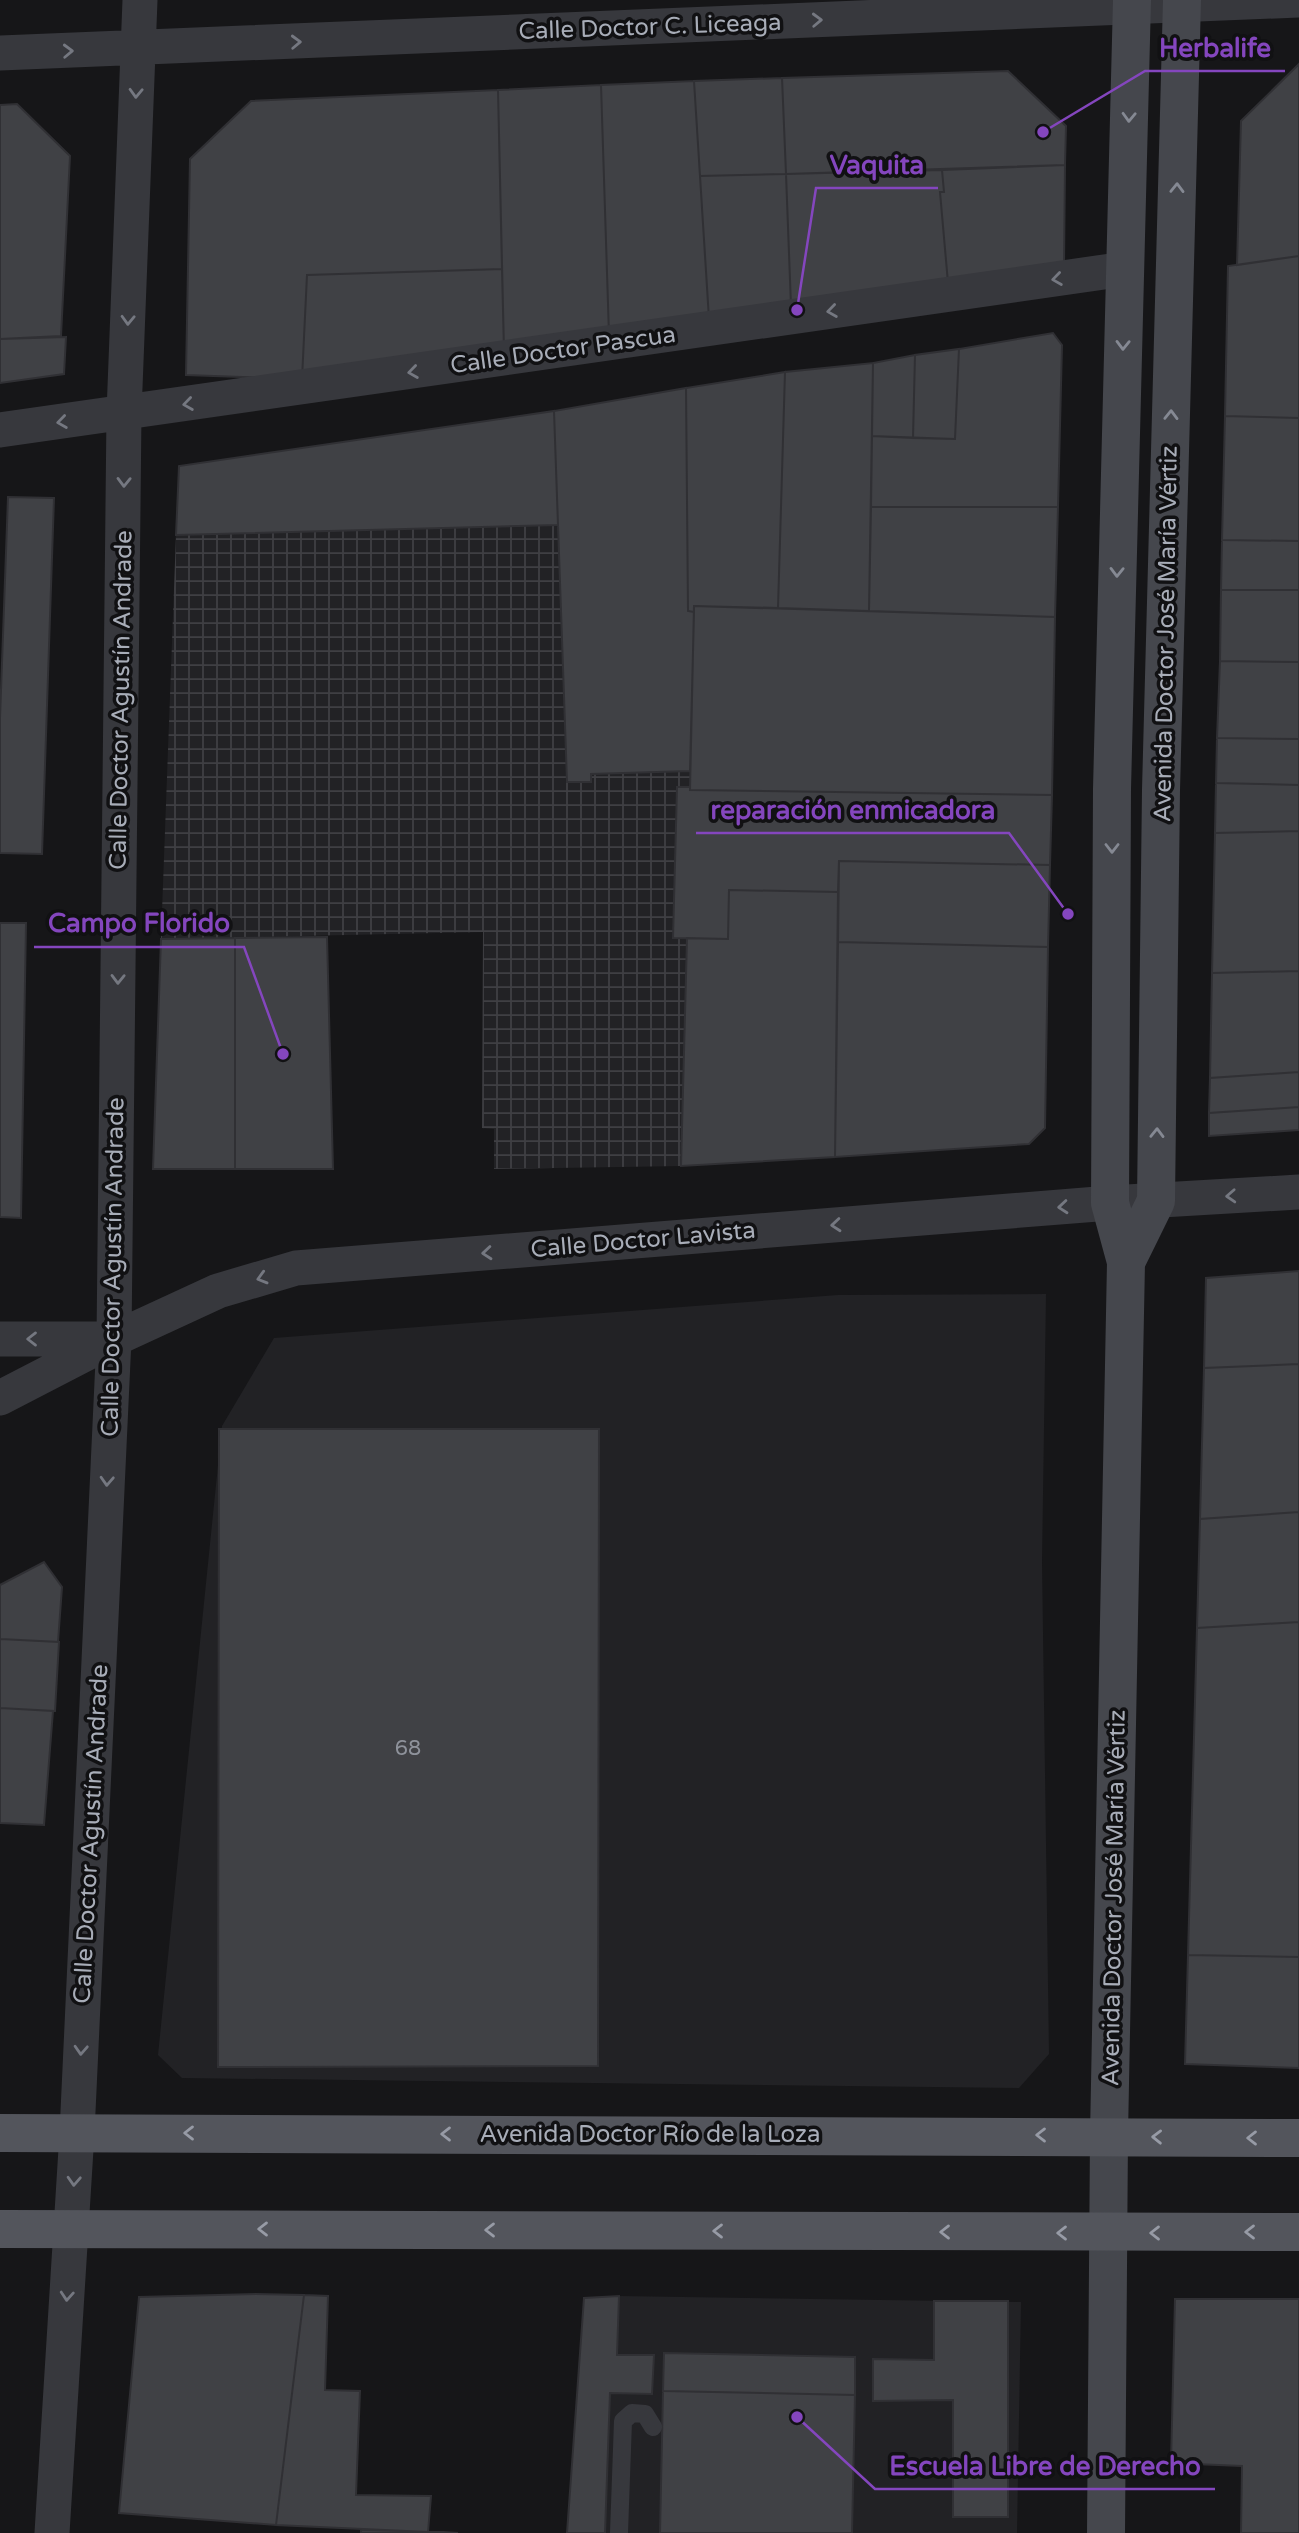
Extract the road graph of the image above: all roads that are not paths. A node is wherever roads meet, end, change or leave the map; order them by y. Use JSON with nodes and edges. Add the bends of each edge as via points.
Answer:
{"nodes":[{"id":1,"x":139,"y":0,"type":"edge"},
{"id":2,"x":1299,"y":0,"type":"edge"},
{"id":3,"x":1182,"y":3,"type":"edge"},
{"id":4,"x":1132,"y":4,"type":"edge"},
{"id":5,"x":138,"y":48,"type":"junction"},
{"id":6,"x":0,"y":53,"type":"edge"},
{"id":7,"x":1125,"y":269,"type":"junction"},
{"id":8,"x":124,"y":413,"type":"junction"},
{"id":9,"x":0,"y":430,"type":"edge"},
{"id":10,"x":1112,"y":789,"type":"junction"},
{"id":11,"x":1161,"y":790,"type":"junction"},
{"id":12,"x":1299,"y":1192,"type":"edge"},
{"id":13,"x":1156,"y":1201,"type":"junction"},
{"id":14,"x":1110,"y":1203,"type":"junction"},
{"id":15,"x":1126,"y":1262,"type":"junction"},
{"id":16,"x":0,"y":1339,"type":"edge"},
{"id":17,"x":114,"y":1339,"type":"junction"},
{"id":18,"x":0,"y":1398,"type":"edge"},
{"id":19,"x":0,"y":2133,"type":"edge"},
{"id":20,"x":77,"y":2133,"type":"junction"},
{"id":21,"x":1110,"y":2136,"type":"junction"},
{"id":22,"x":1299,"y":2137,"type":"edge"},
{"id":23,"x":71,"y":2228,"type":"junction"},
{"id":24,"x":0,"y":2229,"type":"edge"},
{"id":25,"x":1299,"y":2232,"type":"edge"},
{"id":26,"x":1110,"y":2233,"type":"junction"},
{"id":27,"x":653,"y":2427,"type":"dead end"},
{"id":28,"x":52,"y":2533,"type":"edge"},
{"id":29,"x":619,"y":2533,"type":"edge"},
{"id":30,"x":1106,"y":2533,"type":"edge"}],
"edges":[{"from":1,"to":5,"type":"street","name":"Calle Doctor Agustín Andrade"},
{"from":2,"to":3,"type":"street","name":"Calle Doctor C. Liceaga"},
{"from":3,"to":4,"type":"street","name":"Calle Doctor C. Liceaga"},
{"from":11,"to":3,"type":"main road","name":"Avenida Doctor José María Vértiz","one_way":true},
{"from":5,"to":4,"type":"street","name":"Calle Doctor C. Liceaga","one_way":true},
{"from":4,"to":7,"type":"main road","name":"Avenida Doctor José María Vértiz","one_way":true},
{"from":6,"to":5,"type":"street","name":"Calle Doctor C. Liceaga","one_way":true},
{"from":5,"to":8,"type":"street","name":"Calle Doctor Agustín Andrade","one_way":true},
{"from":7,"to":8,"type":"street","name":"Calle Doctor Pascua","one_way":true},
{"from":7,"to":10,"type":"main road","name":"Avenida Doctor José María Vértiz","one_way":true},
{"from":8,"to":9,"type":"street","name":"Calle Doctor Pascua","one_way":true},
{"from":8,"to":17,"type":"street","name":"Calle Doctor Agustín Andrade","one_way":true},
{"from":10,"to":11,"type":"main road"},
{"from":10,"to":14,"type":"main road","name":"Avenida Doctor José María Vértiz","one_way":true},
{"from":13,"to":11,"type":"main road","name":"Avenida Doctor José María Vértiz","one_way":true},
{"from":12,"to":13,"type":"street","name":"Calle Doctor Lavista","one_way":true},
{"from":13,"to":14,"type":"street","name":"Calle Doctor Lavista"},
{"from":13,"to":15,"type":"main road","name":"Avenida Doctor José María Vértiz"},
{"from":14,"to":15,"type":"main road","name":"Avenida Doctor José María Vértiz"},
{"from":14,"to":17,"type":"street","name":"Calle Doctor Lavista","one_way":true,"via":[[296,1268],[218,1290]]},
{"from":15,"to":21,"type":"main road","name":"Avenida Doctor José María Vértiz"},
{"from":17,"to":16,"type":"street","name":"Calle Doctor Lavista","one_way":true},
{"from":17,"to":18,"type":"street"},
{"from":17,"to":20,"type":"street","name":"Calle Doctor Agustín Andrade","one_way":true},
{"from":19,"to":20,"type":"main road","name":"Avenida Doctor Río de la Loza"},
{"from":21,"to":20,"type":"main road","name":"Avenida Doctor Río de la Loza","one_way":true},
{"from":20,"to":23,"type":"street","name":"Calle Doctor Agustín Andrade","one_way":true},
{"from":22,"to":21,"type":"main road","name":"Avenida Doctor Río de la Loza","one_way":true},
{"from":21,"to":26,"type":"main road","name":"Avenida Doctor José María Vértiz"},
{"from":23,"to":24,"type":"main road"},
{"from":26,"to":23,"type":"main road","one_way":true},
{"from":23,"to":28,"type":"street","name":"Calle Doctor Agustín Andrade","one_way":true},
{"from":25,"to":26,"type":"main road","one_way":true},
{"from":26,"to":30,"type":"main road","name":"Avenida Doctor José María Vértiz"},
{"from":27,"to":29,"type":"lane","via":[[645,2414],[632,2413],[624,2421]]}]}
